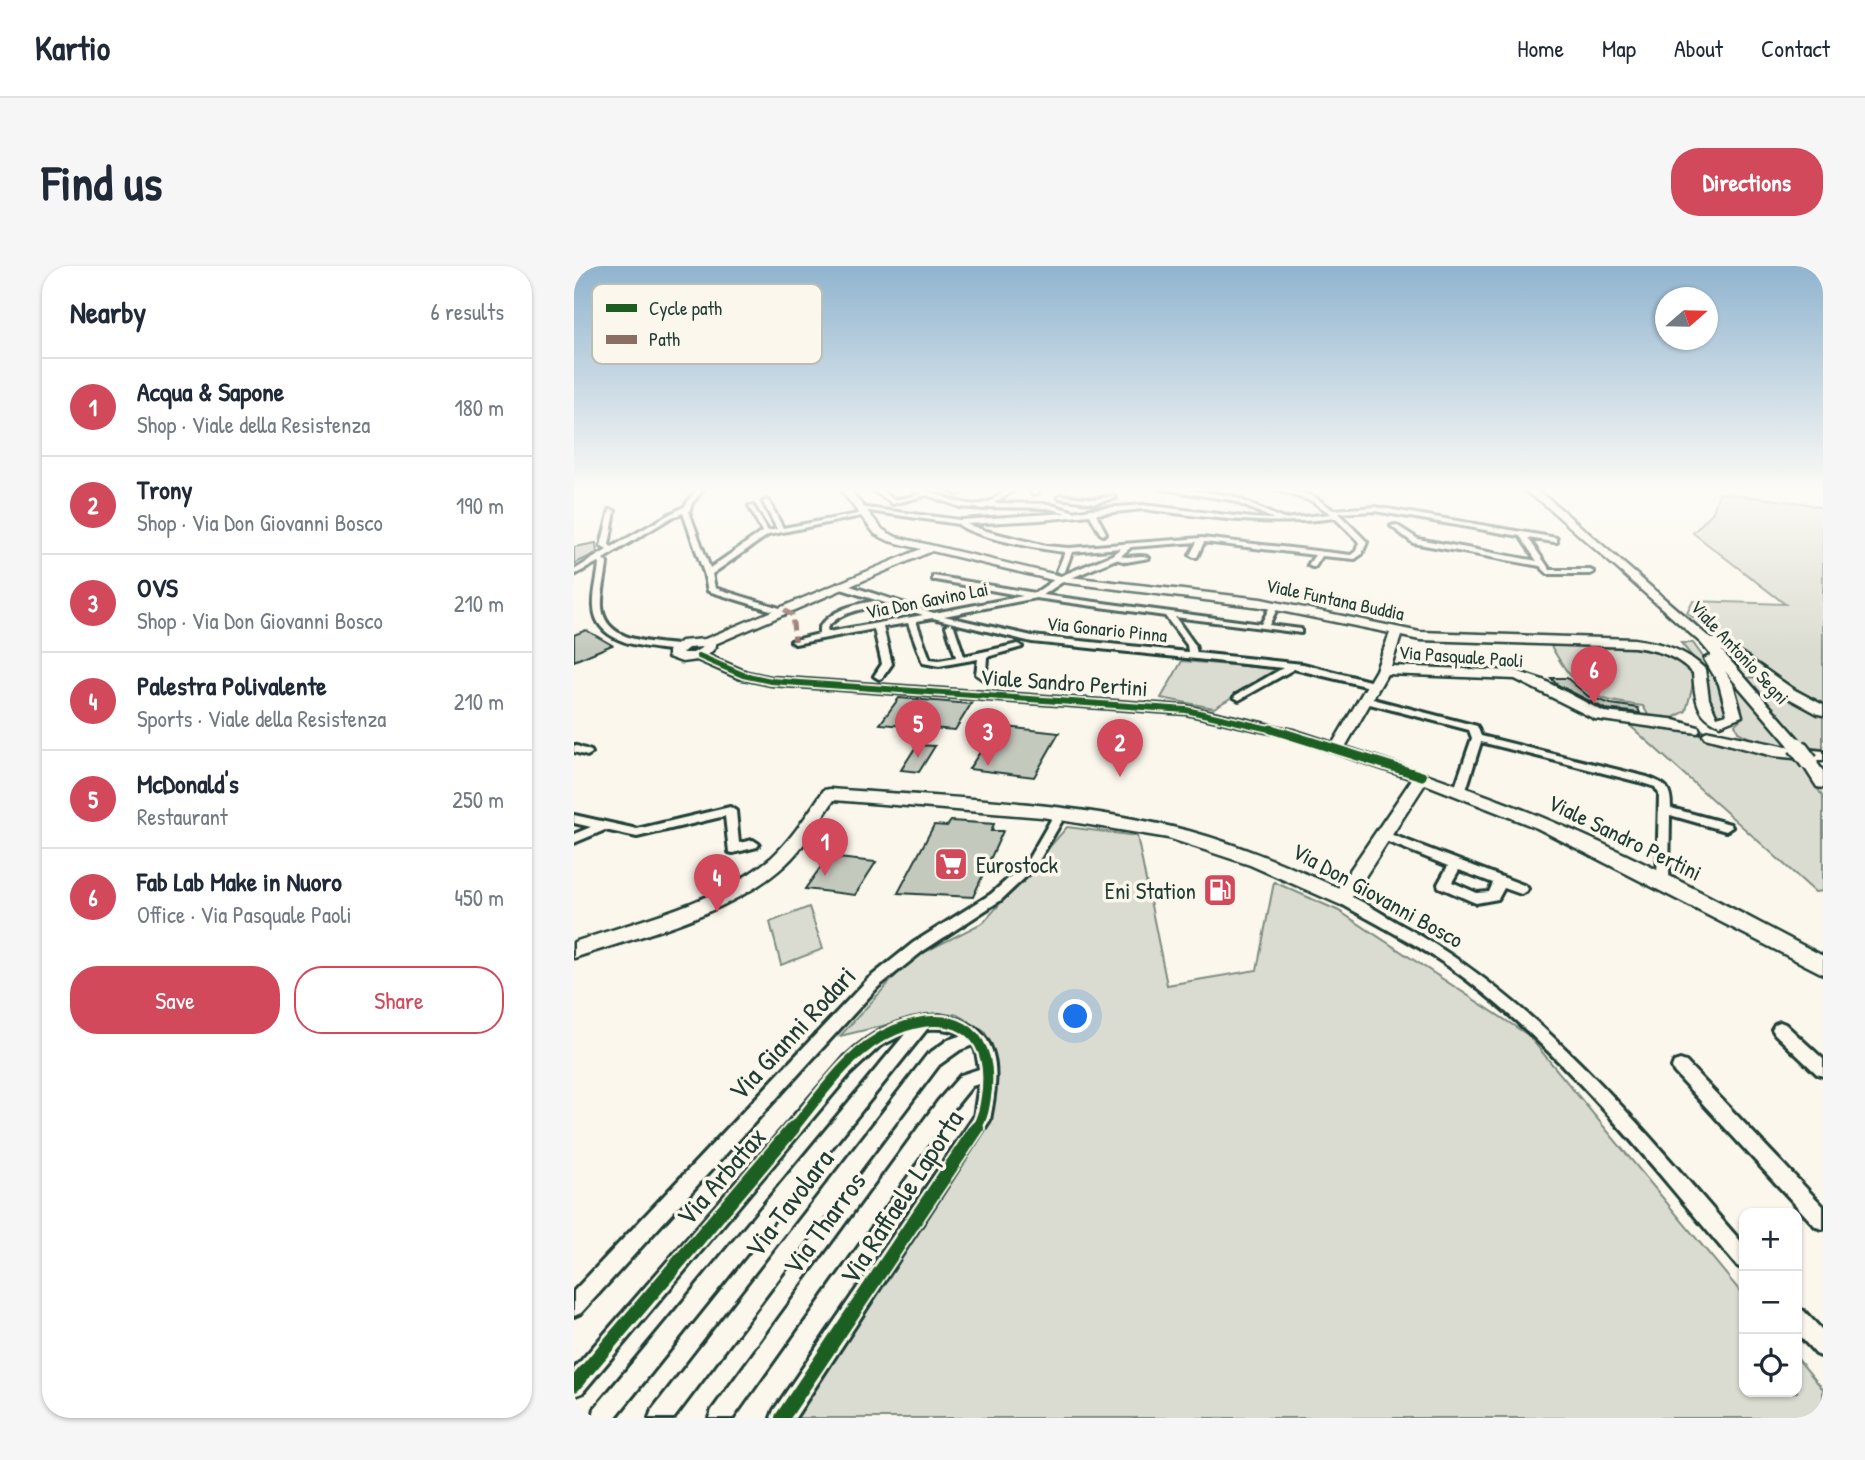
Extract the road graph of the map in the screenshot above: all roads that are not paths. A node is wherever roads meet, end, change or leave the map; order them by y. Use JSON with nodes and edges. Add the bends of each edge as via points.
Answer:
{"nodes":[{"id":1,"x":606,"y":543,"type":"edge"},
{"id":2,"x":626,"y":543,"type":"edge"},
{"id":3,"x":698,"y":543,"type":"edge"},
{"id":4,"x":752,"y":543,"type":"edge"},
{"id":5,"x":913,"y":543,"type":"edge"},
{"id":6,"x":1024,"y":543,"type":"edge"},
{"id":7,"x":1152,"y":543,"type":"edge"},
{"id":8,"x":1201,"y":543,"type":"edge"},
{"id":9,"x":1229,"y":543,"type":"edge"},
{"id":10,"x":1363,"y":543,"type":"edge"},
{"id":11,"x":1425,"y":543,"type":"edge"},
{"id":12,"x":1528,"y":543,"type":"edge"},
{"id":13,"x":1593,"y":543,"type":"edge"},
{"id":14,"x":1130,"y":544,"type":"junction"},
{"id":15,"x":1261,"y":546,"type":"junction"},
{"id":16,"x":1531,"y":547,"type":"junction"},
{"id":17,"x":931,"y":548,"type":"junction"},
{"id":18,"x":1069,"y":550,"type":"junction"},
{"id":19,"x":613,"y":551,"type":"junction"},
{"id":20,"x":1320,"y":553,"type":"junction"},
{"id":21,"x":1194,"y":555,"type":"dead end"},
{"id":22,"x":1115,"y":557,"type":"junction"},
{"id":23,"x":1254,"y":557,"type":"dead end"},
{"id":24,"x":1352,"y":557,"type":"joint"},
{"id":25,"x":599,"y":558,"type":"junction"},
{"id":26,"x":1145,"y":558,"type":"dead end"},
{"id":27,"x":1523,"y":561,"type":"junction"},
{"id":28,"x":1542,"y":564,"type":"junction"},
{"id":29,"x":1312,"y":565,"type":"dead end"},
{"id":30,"x":1590,"y":572,"type":"dead end"},
{"id":31,"x":574,"y":573,"type":"edge"},
{"id":32,"x":708,"y":573,"type":"junction"},
{"id":33,"x":1061,"y":575,"type":"junction"},
{"id":34,"x":936,"y":578,"type":"dead end"},
{"id":35,"x":841,"y":586,"type":"junction"},
{"id":36,"x":1036,"y":596,"type":"junction"},
{"id":37,"x":875,"y":603,"type":"dead end"},
{"id":38,"x":1275,"y":605,"type":"junction"},
{"id":39,"x":780,"y":611,"type":"junction"},
{"id":40,"x":1168,"y":614,"type":"junction"},
{"id":41,"x":934,"y":615,"type":"junction"},
{"id":42,"x":911,"y":620,"type":"junction"},
{"id":43,"x":1686,"y":622,"type":"junction"},
{"id":44,"x":878,"y":626,"type":"junction"},
{"id":45,"x":950,"y":626,"type":"dead end"},
{"id":46,"x":1264,"y":627,"type":"junction"},
{"id":47,"x":1298,"y":631,"type":"dead end"},
{"id":48,"x":1397,"y":631,"type":"junction"},
{"id":49,"x":824,"y":635,"type":"junction"},
{"id":50,"x":795,"y":641,"type":"dead end"},
{"id":51,"x":678,"y":648,"type":"joint"},
{"id":52,"x":1018,"y":648,"type":"dead end"},
{"id":53,"x":703,"y":649,"type":"junction"},
{"id":54,"x":983,"y":654,"type":"junction"},
{"id":55,"x":1193,"y":656,"type":"junction"},
{"id":56,"x":961,"y":659,"type":"junction"},
{"id":57,"x":1293,"y":666,"type":"junction"},
{"id":58,"x":1382,"y":670,"type":"junction"},
{"id":59,"x":879,"y":676,"type":"dead end"},
{"id":60,"x":986,"y":678,"type":"dead end"},
{"id":61,"x":1740,"y":678,"type":"junction"},
{"id":62,"x":1768,"y":678,"type":"junction"},
{"id":63,"x":1374,"y":685,"type":"junction"},
{"id":64,"x":1701,"y":689,"type":"junction"},
{"id":65,"x":1239,"y":697,"type":"dead end"},
{"id":66,"x":1365,"y":700,"type":"junction"},
{"id":67,"x":1731,"y":701,"type":"junction"},
{"id":68,"x":1823,"y":711,"type":"edge"},
{"id":69,"x":1690,"y":720,"type":"junction"},
{"id":70,"x":1719,"y":722,"type":"junction"},
{"id":71,"x":1710,"y":735,"type":"junction"},
{"id":72,"x":1477,"y":738,"type":"junction"},
{"id":73,"x":1744,"y":743,"type":"junction"},
{"id":74,"x":574,"y":748,"type":"edge"},
{"id":75,"x":1336,"y":750,"type":"junction"},
{"id":76,"x":587,"y":753,"type":"dead end"},
{"id":77,"x":1816,"y":759,"type":"edge"},
{"id":78,"x":1422,"y":776,"type":"junction"},
{"id":79,"x":1823,"y":783,"type":"edge"},
{"id":80,"x":1460,"y":789,"type":"junction"},
{"id":81,"x":1664,"y":810,"type":"junction"},
{"id":82,"x":1060,"y":814,"type":"junction"},
{"id":83,"x":574,"y":819,"type":"edge"},
{"id":84,"x":601,"y":827,"type":"junction"},
{"id":85,"x":1726,"y":827,"type":"dead end"},
{"id":86,"x":1382,"y":835,"type":"junction"},
{"id":87,"x":574,"y":839,"type":"edge"},
{"id":88,"x":753,"y":844,"type":"dead end"},
{"id":89,"x":1456,"y":863,"type":"junction"},
{"id":90,"x":1501,"y":881,"type":"junction"},
{"id":91,"x":1662,"y":882,"type":"junction"},
{"id":92,"x":1521,"y":889,"type":"dead end"},
{"id":93,"x":1341,"y":898,"type":"junction"},
{"id":94,"x":574,"y":950,"type":"edge"},
{"id":95,"x":1823,"y":966,"type":"edge"},
{"id":96,"x":923,"y":1023,"type":"junction"},
{"id":97,"x":1780,"y":1029,"type":"dead end"},
{"id":98,"x":974,"y":1037,"type":"junction"},
{"id":99,"x":1680,"y":1067,"type":"dead end"},
{"id":100,"x":1823,"y":1069,"type":"edge"},
{"id":101,"x":986,"y":1074,"type":"junction"},
{"id":102,"x":1823,"y":1220,"type":"edge"},
{"id":103,"x":1739,"y":1253,"type":"edge"},
{"id":104,"x":574,"y":1306,"type":"edge"},
{"id":105,"x":1802,"y":1324,"type":"edge"},
{"id":106,"x":1823,"y":1347,"type":"edge"},
{"id":107,"x":574,"y":1385,"type":"edge"},
{"id":108,"x":603,"y":1416,"type":"dead end"},
{"id":109,"x":660,"y":1418,"type":"edge"},
{"id":110,"x":720,"y":1418,"type":"edge"},
{"id":111,"x":782,"y":1418,"type":"edge"}],
"edges":[{"from":1,"to":19,"type":"street"},
{"from":2,"to":19,"type":"street"},
{"from":3,"to":32,"type":"street"},
{"from":4,"to":32,"type":"street"},
{"from":5,"to":17,"type":"main road","name":"Viale Funtana Buddia"},
{"from":6,"to":18,"type":"street"},
{"from":7,"to":14,"type":"street"},
{"from":8,"to":21,"type":"street"},
{"from":9,"to":15,"type":"street"},
{"from":10,"to":24,"type":"street"},
{"from":11,"to":27,"type":"street"},
{"from":12,"to":16,"type":"street"},
{"from":13,"to":43,"type":"main road","name":"Viale Antonio Segni"},
{"from":14,"to":18,"type":"street"},
{"from":14,"to":22,"type":"street"},
{"from":15,"to":20,"type":"street"},
{"from":15,"to":23,"type":"street"},
{"from":16,"to":27,"type":"street"},
{"from":16,"to":28,"type":"street"},
{"from":17,"to":33,"type":"main road","name":"Viale Funtana Buddia"},
{"from":17,"to":35,"type":"main road"},
{"from":18,"to":33,"type":"street"},
{"from":19,"to":25,"type":"street"},
{"from":20,"to":24,"type":"street"},
{"from":20,"to":29,"type":"street"},
{"from":22,"to":26,"type":"street"},
{"from":22,"to":33,"type":"street"},
{"from":25,"to":31,"type":"street"},
{"from":25,"to":51,"type":"street","via":[[603,564],[597,610],[604,625],[615,636]]},
{"from":27,"to":28,"type":"street"},
{"from":28,"to":30,"type":"street","via":[[1548,572]]},
{"from":32,"to":39,"type":"street","via":[[711,589]]},
{"from":33,"to":36,"type":"street","name":"Via Don Gavino Lai"},
{"from":33,"to":38,"type":"main road","name":"Viale Funtana Buddia"},
{"from":34,"to":36,"type":"street"},
{"from":35,"to":39,"type":"main road"},
{"from":35,"to":41,"type":"street","name":"Via Gonario Pinna"},
{"from":36,"to":40,"type":"street"},
{"from":36,"to":41,"type":"street","name":"Via Don Gavino Lai"},
{"from":37,"to":49,"type":"street","via":[[832,616],[823,628]]},
{"from":38,"to":46,"type":"street"},
{"from":38,"to":48,"type":"main road","name":"Viale Funtana Buddia"},
{"from":39,"to":53,"type":"main road"},
{"from":40,"to":46,"type":"street"},
{"from":40,"to":55,"type":"street"},
{"from":41,"to":42,"type":"street","name":"Via Don Gavino Lai"},
{"from":41,"to":55,"type":"street","name":"Via Gonario Pinna","via":[[1032,639]]},
{"from":42,"to":44,"type":"street","name":"Via Don Gavino Lai"},
{"from":42,"to":56,"type":"street","via":[[926,661]]},
{"from":43,"to":61,"type":"main road","name":"Viale Antonio Segni"},
{"from":43,"to":62,"type":"main road"},
{"from":43,"to":67,"type":"main road","via":[[1686,629],[1720,671]]},
{"from":44,"to":49,"type":"street","name":"Via Don Gavino Lai"},
{"from":44,"to":59,"type":"street","via":[[887,664]]},
{"from":45,"to":56,"type":"street"},
{"from":46,"to":47,"type":"street"},
{"from":48,"to":58,"type":"main road"},
{"from":48,"to":64,"type":"main road","name":"Viale Funtana Buddia","via":[[1441,638],[1645,644],[1683,656],[1700,672]]},
{"from":49,"to":50,"type":"street","name":"Via Don Gavino Lai"},
{"from":51,"to":53,"type":"main road","name":"Viale Sandro Pertini","via":[[673,654],[677,657]]},
{"from":52,"to":54,"type":"street"},
{"from":53,"to":75,"type":"main road","name":"Viale Sandro Pertini","via":[[743,675],[771,681],[1186,710],[1288,733]]},
{"from":54,"to":56,"type":"street"},
{"from":54,"to":60,"type":"street","via":[[981,674]]},
{"from":55,"to":57,"type":"street","name":"Via Gonario Pinna"},
{"from":57,"to":63,"type":"street","name":"Via Gonario Pinna"},
{"from":57,"to":65,"type":"street"},
{"from":58,"to":63,"type":"main road"},
{"from":58,"to":69,"type":"main road","name":"Via Pasquale Paoli","via":[[1516,675],[1597,715],[1685,726]]},
{"from":61,"to":62,"type":"main road","via":[[1750,674]]},
{"from":61,"to":77,"type":"main road","name":"Viale Antonio Segni","bridge":true,"via":[[1797,746]]},
{"from":62,"to":68,"type":"main road"},
{"from":63,"to":66,"type":"main road"},
{"from":64,"to":67,"type":"main road","via":[[1716,702]]},
{"from":64,"to":69,"type":"main road"},
{"from":64,"to":70,"type":"main road","name":"Viale Funtana Buddia"},
{"from":66,"to":72,"type":"street","via":[[1467,725]]},
{"from":66,"to":75,"type":"main road"},
{"from":67,"to":70,"type":"main road","via":[[1735,718]]},
{"from":69,"to":70,"type":"main road"},
{"from":69,"to":71,"type":"main road","name":"Viale Funtana Buddia"},
{"from":70,"to":71,"type":"main road","via":[[1720,734]]},
{"from":70,"to":73,"type":"main road","name":"Viale Funtana Buddia"},
{"from":71,"to":73,"type":"main road","name":"Viale Funtana Buddia"},
{"from":72,"to":80,"type":"street"},
{"from":72,"to":81,"type":"street","via":[[1659,785],[1665,794]]},
{"from":73,"to":77,"type":"main road","name":"Viale Funtana Buddia"},
{"from":74,"to":76,"type":"street"},
{"from":75,"to":78,"type":"main road","name":"Viale Sandro Pertini"},
{"from":77,"to":79,"type":"main road","name":"Viale Antonio Segni"},
{"from":78,"to":80,"type":"main road","name":"Viale Sandro Pertini"},
{"from":78,"to":86,"type":"main road"},
{"from":80,"to":91,"type":"main road","name":"Viale Sandro Pertini"},
{"from":81,"to":85,"type":"street"},
{"from":81,"to":91,"type":"street"},
{"from":82,"to":93,"type":"main road","name":"Via Don Giovanni Bosco","via":[[1168,832],[1224,848]]},
{"from":82,"to":94,"type":"main road","name":"Via Don Giovanni Bosco","via":[[830,794],[790,849],[756,877],[701,905]]},
{"from":82,"to":104,"type":"street","name":"Via Gianni Rodari","via":[[1030,866],[996,897],[918,947],[873,984]]},
{"from":83,"to":84,"type":"street"},
{"from":84,"to":87,"type":"street"},
{"from":84,"to":88,"type":"street","via":[[637,833],[730,811],[733,849]]},
{"from":86,"to":89,"type":"street"},
{"from":86,"to":93,"type":"main road"},
{"from":89,"to":90,"type":"street"},
{"from":89,"to":90,"type":"street","via":[[1444,884],[1476,898],[1493,896]]},
{"from":90,"to":92,"type":"street"},
{"from":91,"to":95,"type":"main road","name":"Viale Sandro Pertini"},
{"from":93,"to":103,"type":"street","name":"Via Don Giovanni Bosco","via":[[1455,964],[1522,1018],[1587,1082]]},
{"from":96,"to":98,"type":"street","via":[[950,1023]]},
{"from":96,"to":107,"type":"street","name":"Via Arbatax","via":[[885,1035],[845,1068]]},
{"from":96,"to":108,"type":"street"},
{"from":97,"to":100,"type":"street"},
{"from":98,"to":101,"type":"street","name":"Via Raffaele Laporta","via":[[984,1050]]},
{"from":98,"to":109,"type":"street","name":"Via Tavolara","via":[[933,1060]]},
{"from":99,"to":102,"type":"street"},
{"from":101,"to":110,"type":"street","name":"Via Tharros","via":[[967,1080],[944,1107]]},
{"from":101,"to":111,"type":"street","name":"Via Raffaele Laporta","via":[[982,1120]]},
{"from":105,"to":106,"type":"street"}]}
